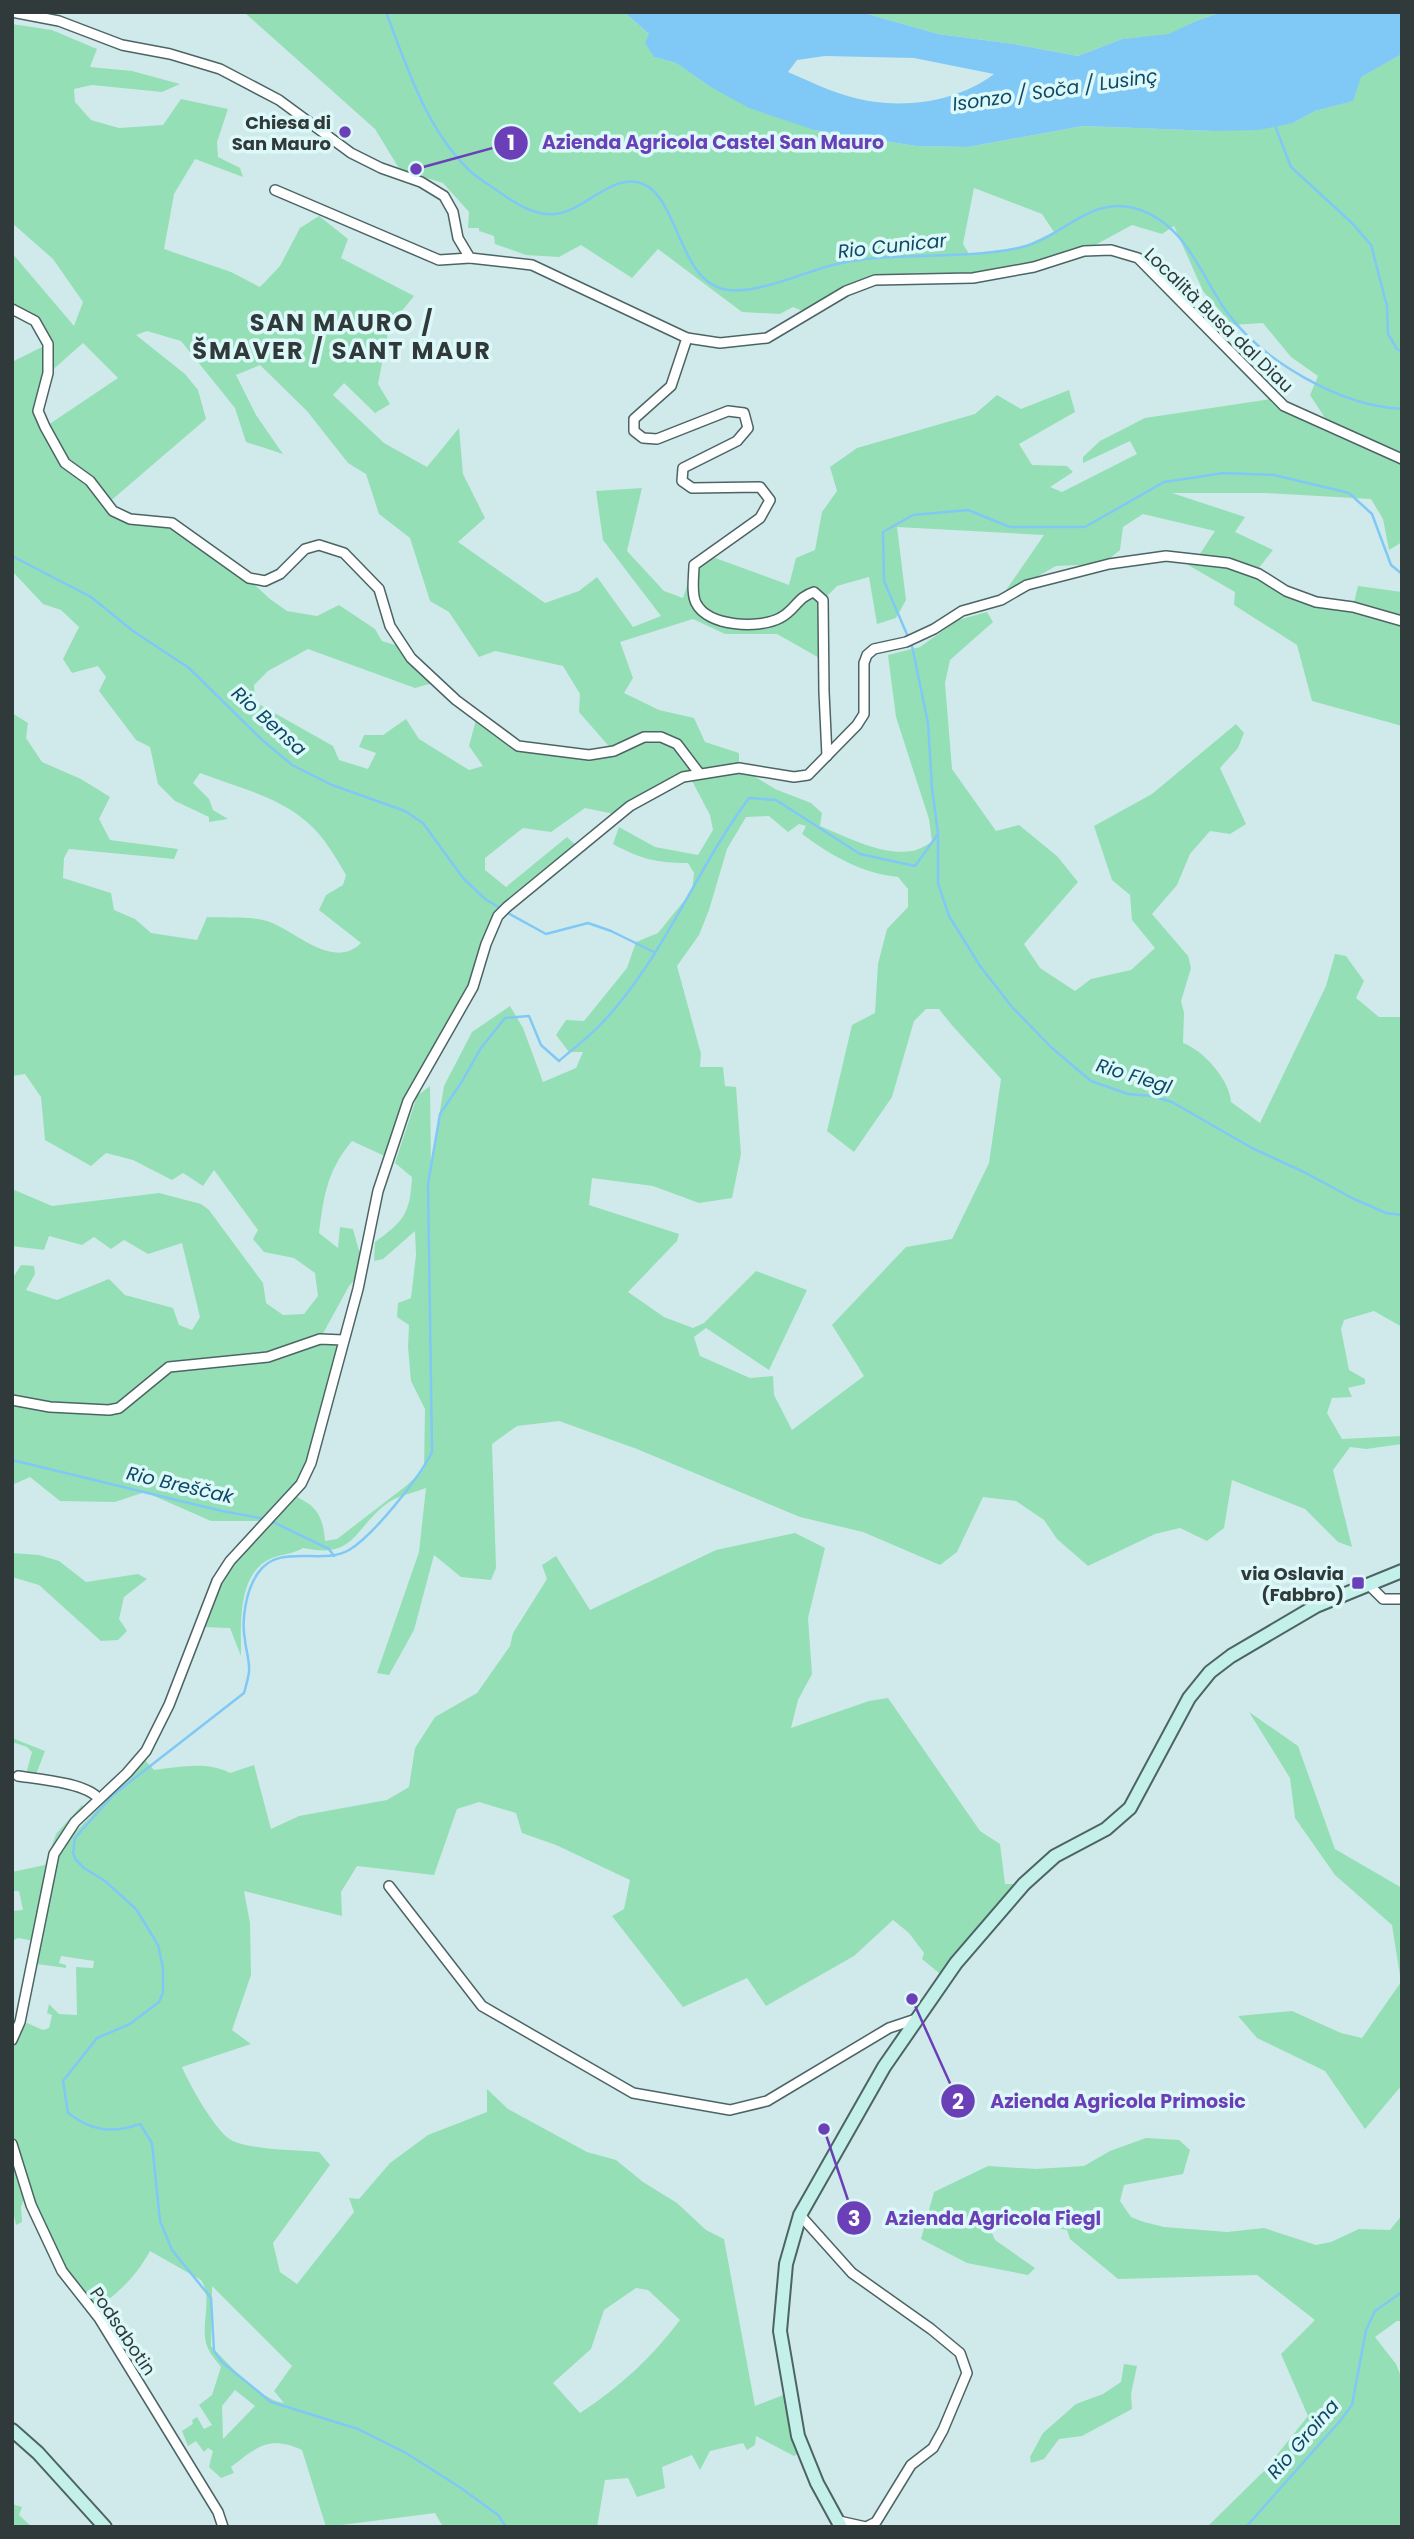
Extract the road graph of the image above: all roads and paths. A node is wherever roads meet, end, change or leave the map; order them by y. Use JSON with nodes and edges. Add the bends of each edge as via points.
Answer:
{"nodes":[{"id":1,"x":12,"y":12,"type":"edge"},
{"id":2,"x":275,"y":190,"type":"dead end"},
{"id":3,"x":470,"y":258,"type":"junction"},
{"id":4,"x":12,"y":309,"type":"edge"},
{"id":5,"x":687,"y":338,"type":"junction"},
{"id":6,"x":1402,"y":459,"type":"edge"},
{"id":7,"x":1402,"y":621,"type":"edge"},
{"id":8,"x":827,"y":756,"type":"junction"},
{"id":9,"x":699,"y":773,"type":"junction"},
{"id":10,"x":343,"y":1340,"type":"junction"},
{"id":11,"x":12,"y":1400,"type":"edge"},
{"id":12,"x":1402,"y":1572,"type":"edge"},
{"id":13,"x":1368,"y":1584,"type":"junction"},
{"id":14,"x":1402,"y":1599,"type":"edge"},
{"id":15,"x":18,"y":1776,"type":"dead end"},
{"id":16,"x":99,"y":1799,"type":"junction"},
{"id":17,"x":389,"y":1886,"type":"dead end"},
{"id":18,"x":916,"y":2019,"type":"junction"},
{"id":19,"x":12,"y":2040,"type":"edge"},
{"id":20,"x":12,"y":2144,"type":"edge"},
{"id":21,"x":800,"y":2215,"type":"junction"},
{"id":22,"x":12,"y":2430,"type":"edge"},
{"id":23,"x":840,"y":2524,"type":"edge"},
{"id":24,"x":104,"y":2527,"type":"edge"},
{"id":25,"x":223,"y":2527,"type":"edge"}],
"edges":[{"from":1,"to":3,"type":"street","via":[[59,21],[122,45],[220,69],[279,100],[351,153],[444,196]]},
{"from":2,"to":3,"type":"street","name":"Località Busa dal Diau","via":[[439,260]]},
{"from":3,"to":5,"type":"street","name":"Località Busa dal Diau","via":[[532,265]]},
{"from":4,"to":9,"type":"street","via":[[35,321],[48,344],[48,373],[38,411],[45,427],[65,463],[90,481],[113,511],[130,519],[172,523],[249,578],[265,581],[280,574],[305,550],[319,545],[344,553],[379,589],[390,626],[411,658],[456,700],[517,746],[589,755],[614,751],[644,737],[661,737],[677,744]]},
{"from":5,"to":6,"type":"street","name":"Località Busa dal Diau","via":[[720,342],[767,338],[846,291],[876,280],[973,278],[1034,267],[1084,251],[1111,250],[1138,258],[1284,406]]},
{"from":5,"to":8,"type":"street","via":[[671,386],[634,419],[634,431],[643,438],[657,439],[728,411],[744,413],[748,428],[737,441],[683,468],[682,481],[692,488],[760,487],[770,500],[761,518],[694,565],[694,599],[702,612],[714,619],[750,625],[769,624],[785,616],[814,592],[823,600]]},
{"from":7,"to":8,"type":"street","via":[[1316,602],[1228,563],[1166,556],[1050,577],[1001,600],[962,611],[921,636],[874,649],[864,663],[864,714]]},
{"from":8,"to":9,"type":"street","via":[[808,775],[794,777],[739,768]]},
{"from":9,"to":10,"type":"street","via":[[682,777],[630,806],[498,916],[473,987],[408,1101],[378,1191]]},
{"from":10,"to":11,"type":"street","via":[[320,1339],[268,1357],[169,1367],[119,1408],[108,1410]]},
{"from":10,"to":16,"type":"street","via":[[311,1463],[301,1484],[217,1581],[146,1751]]},
{"from":12,"to":13,"type":"street"},
{"from":13,"to":14,"type":"street","via":[[1383,1599]]},
{"from":13,"to":18,"type":"street","via":[[1316,1606],[1242,1650],[1195,1688],[1130,1808],[1106,1829],[1055,1856],[1024,1884],[956,1963]]},
{"from":15,"to":16,"type":"street","via":[[77,1787]]},
{"from":16,"to":19,"type":"street","via":[[75,1822],[54,1854],[20,2022]]},
{"from":17,"to":18,"type":"street","via":[[482,2006],[633,2093],[730,2110],[767,2101],[889,2028]]},
{"from":18,"to":21,"type":"street"},
{"from":20,"to":25,"type":"street","name":"Podsabotin","via":[[31,2205],[62,2271],[99,2318]]},
{"from":21,"to":23,"type":"street","via":[[786,2264],[780,2331],[798,2436]]},
{"from":21,"to":23,"type":"street","via":[[852,2273],[960,2354],[967,2373],[933,2448],[911,2465],[876,2522],[866,2527]]},
{"from":22,"to":24,"type":"street"}]}
